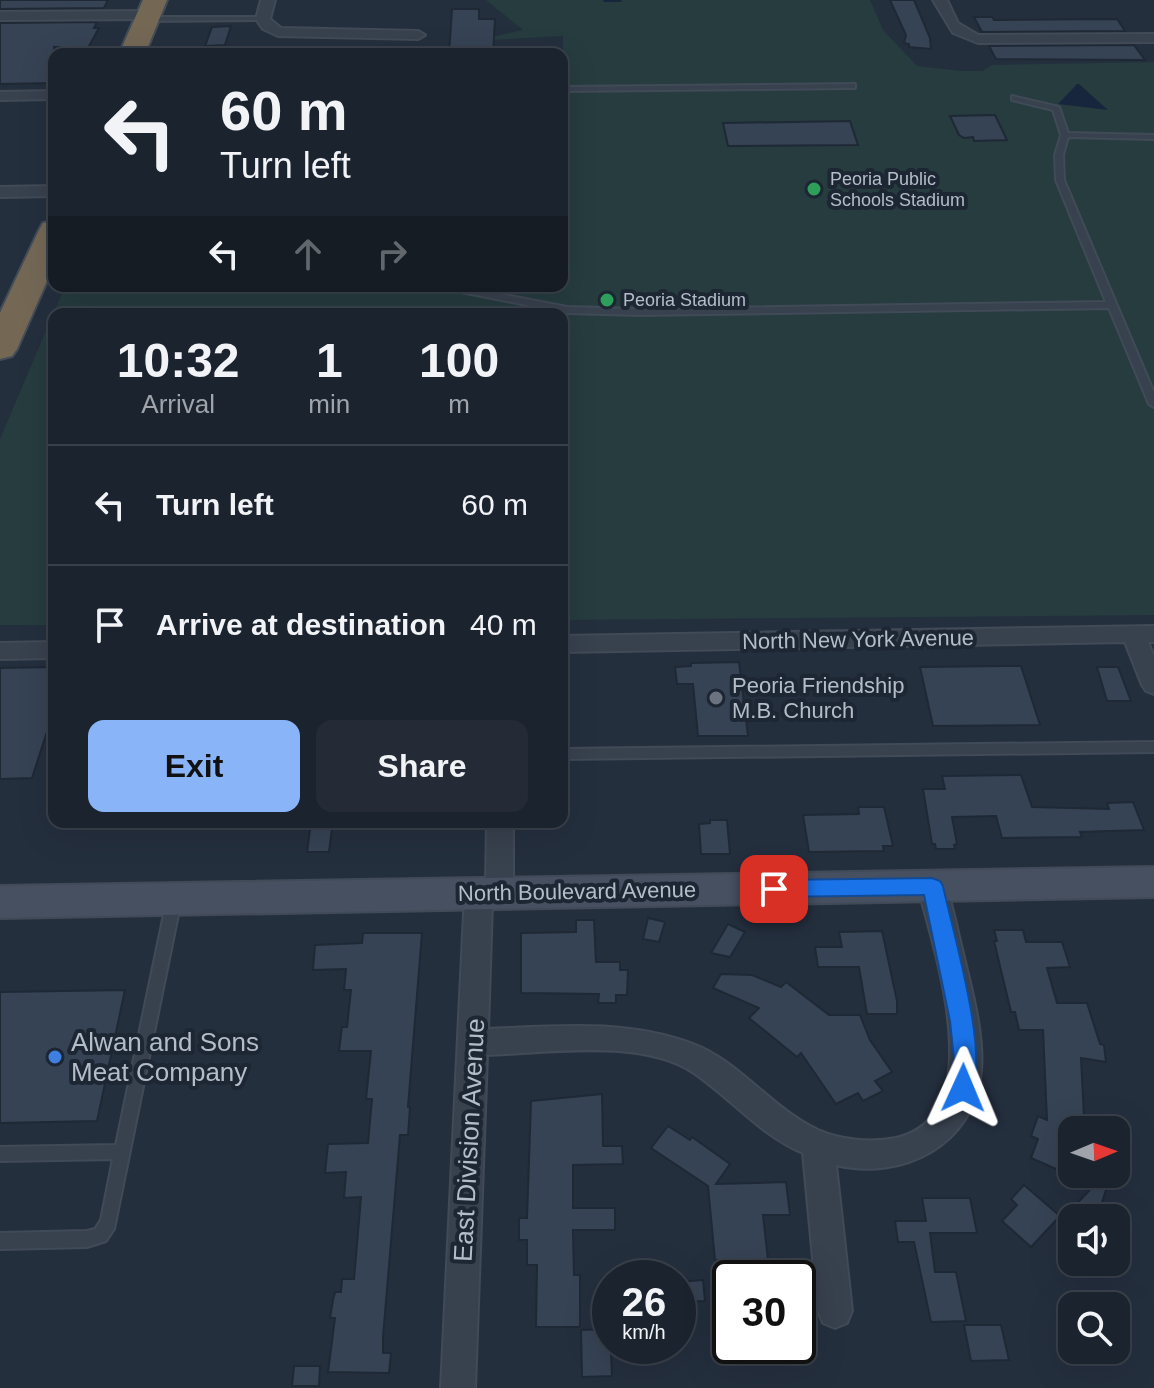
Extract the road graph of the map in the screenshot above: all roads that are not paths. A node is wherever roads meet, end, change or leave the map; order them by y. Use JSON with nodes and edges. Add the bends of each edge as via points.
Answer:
{"nodes":[{"id":1,"x":268,"y":0,"type":"edge"},
{"id":2,"x":940,"y":0,"type":"edge"},
{"id":3,"x":151,"y":11,"type":"edge"},
{"id":4,"x":0,"y":16,"type":"edge"},
{"id":5,"x":263,"y":19,"type":"junction"},
{"id":6,"x":418,"y":35,"type":"dead end"},
{"id":7,"x":1154,"y":38,"type":"edge"},
{"id":8,"x":135,"y":48,"type":"edge"},
{"id":9,"x":852,"y":86,"type":"dead end"},
{"id":10,"x":568,"y":89,"type":"edge"},
{"id":11,"x":48,"y":95,"type":"edge"},
{"id":12,"x":0,"y":96,"type":"edge"},
{"id":13,"x":1015,"y":98,"type":"dead end"},
{"id":14,"x":1065,"y":135,"type":"junction"},
{"id":15,"x":1154,"y":137,"type":"edge"},
{"id":16,"x":48,"y":191,"type":"edge"},
{"id":17,"x":0,"y":192,"type":"edge"},
{"id":18,"x":48,"y":243,"type":"edge"},
{"id":19,"x":476,"y":292,"type":"edge"},
{"id":20,"x":1112,"y":305,"type":"junction"},
{"id":21,"x":557,"y":308,"type":"edge"},
{"id":22,"x":568,"y":310,"type":"edge"},
{"id":23,"x":0,"y":349,"type":"edge"},
{"id":24,"x":1154,"y":404,"type":"edge"},
{"id":25,"x":1144,"y":634,"type":"edge"},
{"id":26,"x":568,"y":644,"type":"edge"},
{"id":27,"x":48,"y":650,"type":"edge"},
{"id":28,"x":0,"y":651,"type":"edge"},
{"id":29,"x":1154,"y":685,"type":"edge"},
{"id":30,"x":1154,"y":747,"type":"edge"},
{"id":31,"x":568,"y":754,"type":"edge"},
{"id":32,"x":499,"y":828,"type":"edge"},
{"id":33,"x":1154,"y":882,"type":"edge"},
{"id":34,"x":932,"y":886,"type":"junction"},
{"id":35,"x":489,"y":893,"type":"junction"},
{"id":36,"x":174,"y":899,"type":"junction"},
{"id":37,"x":0,"y":902,"type":"edge"},
{"id":38,"x":474,"y":1042,"type":"junction"},
{"id":39,"x":818,"y":1145,"type":"junction"},
{"id":40,"x":122,"y":1152,"type":"junction"},
{"id":41,"x":0,"y":1154,"type":"edge"},
{"id":42,"x":0,"y":1241,"type":"edge"},
{"id":43,"x":835,"y":1311,"type":"dead end"},
{"id":44,"x":458,"y":1388,"type":"edge"}],
"edges":[{"from":1,"to":5,"type":"street"},
{"from":2,"to":7,"type":"street","via":[[961,36]]},
{"from":3,"to":4,"type":"street"},
{"from":3,"to":5,"type":"lane"},
{"from":3,"to":8,"type":"highway"},
{"from":5,"to":6,"type":"street","via":[[278,32]]},
{"from":9,"to":10,"type":"lane"},
{"from":11,"to":12,"type":"street"},
{"from":13,"to":14,"type":"lane","via":[[1056,109]]},
{"from":14,"to":15,"type":"lane"},
{"from":14,"to":20,"type":"lane","via":[[1060,180]]},
{"from":16,"to":17,"type":"street"},
{"from":18,"to":23,"type":"highway"},
{"from":19,"to":21,"type":"lane"},
{"from":20,"to":22,"type":"lane"},
{"from":20,"to":24,"type":"lane"},
{"from":25,"to":26,"type":"street","name":"North New York Avenue"},
{"from":25,"to":29,"type":"street"},
{"from":27,"to":28,"type":"street"},
{"from":30,"to":31,"type":"lane"},
{"from":32,"to":35,"type":"street","name":"East Division Avenue"},
{"from":33,"to":34,"type":"street","name":"North Boulevard Avenue"},
{"from":34,"to":35,"type":"street","name":"North Boulevard Avenue"},
{"from":34,"to":39,"type":"street","via":[[963,1034],[965,1078],[957,1103],[932,1136],[898,1152],[861,1155]]},
{"from":35,"to":36,"type":"street","name":"North Boulevard Avenue"},
{"from":35,"to":38,"type":"street","name":"East Division Avenue"},
{"from":36,"to":37,"type":"street","name":"North Boulevard Avenue"},
{"from":36,"to":40,"type":"lane"},
{"from":38,"to":39,"type":"street","via":[[629,1039],[689,1055],[777,1123]]},
{"from":38,"to":44,"type":"street","name":"East Division Avenue"},
{"from":39,"to":43,"type":"street"},
{"from":40,"to":41,"type":"lane"},
{"from":40,"to":42,"type":"lane","via":[[108,1223],[100,1235]]}]}
